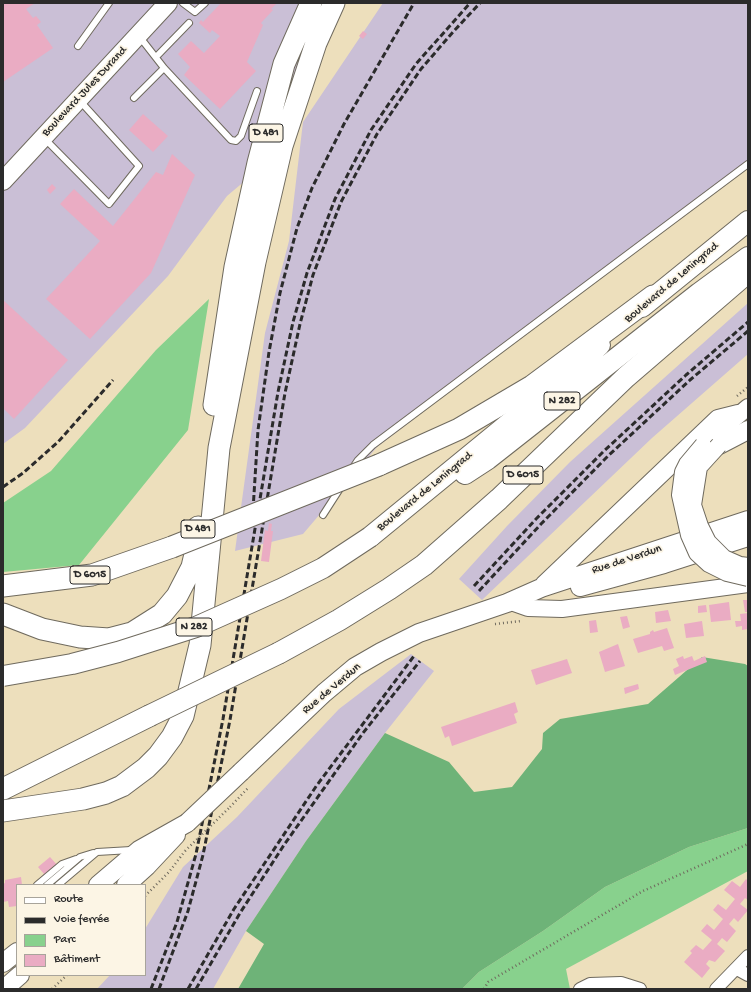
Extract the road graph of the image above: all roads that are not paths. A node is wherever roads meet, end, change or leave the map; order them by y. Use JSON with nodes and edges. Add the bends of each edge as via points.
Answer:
{"nodes":[{"id":1,"x":108,"y":3,"type":"edge"},
{"id":2,"x":168,"y":3,"type":"edge"},
{"id":3,"x":183,"y":3,"type":"edge"},
{"id":4,"x":205,"y":3,"type":"edge"},
{"id":5,"x":312,"y":3,"type":"edge"},
{"id":6,"x":334,"y":3,"type":"edge"},
{"id":7,"x":189,"y":23,"type":"dead end"},
{"id":8,"x":138,"y":35,"type":"junction"},
{"id":9,"x":78,"y":46,"type":"dead end"},
{"id":10,"x":156,"y":57,"type":"junction"},
{"id":11,"x":164,"y":68,"type":"junction"},
{"id":12,"x":257,"y":91,"type":"dead end"},
{"id":13,"x":134,"y":98,"type":"dead end"},
{"id":14,"x":78,"y":100,"type":"junction"},
{"id":15,"x":44,"y":137,"type":"junction"},
{"id":16,"x":748,"y":164,"type":"edge"},
{"id":17,"x":3,"y":181,"type":"edge"},
{"id":18,"x":748,"y":221,"type":"edge"},
{"id":19,"x":748,"y":257,"type":"edge"},
{"id":20,"x":748,"y":272,"type":"edge"},
{"id":21,"x":653,"y":296,"type":"junction"},
{"id":22,"x":743,"y":410,"type":"edge"},
{"id":23,"x":748,"y":430,"type":"edge"},
{"id":24,"x":711,"y":445,"type":"junction"},
{"id":25,"x":323,"y":515,"type":"dead end"},
{"id":26,"x":748,"y":520,"type":"edge"},
{"id":27,"x":370,"y":537,"type":"junction"},
{"id":28,"x":748,"y":537,"type":"edge"},
{"id":29,"x":748,"y":566,"type":"edge"},
{"id":30,"x":748,"y":578,"type":"edge"},
{"id":31,"x":748,"y":584,"type":"edge"},
{"id":32,"x":3,"y":586,"type":"edge"},
{"id":33,"x":541,"y":588,"type":"junction"},
{"id":34,"x":509,"y":603,"type":"junction"},
{"id":35,"x":3,"y":614,"type":"edge"},
{"id":36,"x":3,"y":676,"type":"edge"},
{"id":37,"x":3,"y":789,"type":"edge"},
{"id":38,"x":3,"y":811,"type":"edge"},
{"id":39,"x":187,"y":823,"type":"junction"},
{"id":40,"x":139,"y":850,"type":"junction"},
{"id":41,"x":97,"y":852,"type":"junction"},
{"id":42,"x":80,"y":857,"type":"junction"},
{"id":43,"x":38,"y":884,"type":"edge"},
{"id":44,"x":48,"y":884,"type":"edge"},
{"id":45,"x":59,"y":884,"type":"edge"},
{"id":46,"x":99,"y":884,"type":"edge"},
{"id":47,"x":127,"y":884,"type":"edge"},
{"id":48,"x":16,"y":953,"type":"edge"},
{"id":49,"x":748,"y":956,"type":"edge"},
{"id":50,"x":3,"y":963,"type":"edge"},
{"id":51,"x":742,"y":967,"type":"edge"},
{"id":52,"x":748,"y":975,"type":"edge"},
{"id":53,"x":19,"y":976,"type":"edge"},
{"id":54,"x":4,"y":989,"type":"edge"},
{"id":55,"x":580,"y":989,"type":"edge"},
{"id":56,"x":640,"y":989,"type":"edge"},
{"id":57,"x":716,"y":989,"type":"edge"}],
"edges":[{"from":1,"to":9,"type":"lane"},
{"from":2,"to":8,"type":"main road","name":"Boulevard Jules Durand"},
{"from":3,"to":4,"type":"lane","via":[[195,12]]},
{"from":5,"to":35,"type":"highway","number":"D 481","via":[[284,64],[258,163],[235,267],[200,495],[196,550],[192,568],[177,596],[162,614],[132,633],[109,639],[63,634]]},
{"from":6,"to":38,"type":"highway","number":"D 481","via":[[316,43],[282,146],[255,262],[219,448],[200,645],[183,716],[158,756],[122,786],[83,799]]},
{"from":7,"to":10,"type":"lane"},
{"from":8,"to":10,"type":"lane"},
{"from":8,"to":14,"type":"main road","name":"Boulevard Jules Durand"},
{"from":10,"to":11,"type":"lane"},
{"from":11,"to":12,"type":"lane","via":[[231,140],[236,141],[241,136]]},
{"from":11,"to":13,"type":"lane"},
{"from":14,"to":15,"type":"main road","name":"Boulevard Jules Durand"},
{"from":14,"to":15,"type":"lane","via":[[139,166],[108,204]]},
{"from":15,"to":17,"type":"main road","name":"Boulevard Jules Durand"},
{"from":16,"to":25,"type":"lane","via":[[373,445],[358,460]]},
{"from":18,"to":21,"type":"main road","name":"Boulevard de Leningrad","number":"D 6015"},
{"from":19,"to":27,"type":"main road","name":"Boulevard de Leningrad","number":"N 282","via":[[488,459]]},
{"from":20,"to":37,"type":"highway","number":"D 6015","bridge":true,"via":[[626,377],[499,499],[424,565],[390,589],[279,653]]},
{"from":21,"to":27,"type":"main road","name":"Boulevard de Leningrad","number":"N 282","via":[[568,374]]},
{"from":21,"to":32,"type":"highway","number":"D 6015","bridge":true,"via":[[532,386],[459,429],[379,465],[172,547],[92,575]]},
{"from":22,"to":24,"type":"street"},
{"from":22,"to":33,"type":"main road","via":[[718,419]]},
{"from":23,"to":24,"type":"main road"},
{"from":24,"to":29,"type":"street","bridge":true,"via":[[699,467],[693,505],[708,542],[724,558]]},
{"from":24,"to":30,"type":"street","bridge":true,"via":[[687,464],[683,472],[680,495],[689,535],[697,553],[709,564],[727,573]]},
{"from":26,"to":33,"type":"main road","name":"Rue de Verdun"},
{"from":27,"to":36,"type":"main road","number":"N 282","bridge":true,"via":[[323,568],[196,627],[87,660]]},
{"from":28,"to":34,"type":"main road","name":"Rue de Verdun","via":[[627,575],[540,598]]},
{"from":31,"to":34,"type":"street","via":[[562,609],[528,608]]},
{"from":33,"to":34,"type":"main road","name":"Rue de Verdun"},
{"from":34,"to":39,"type":"main road","name":"Rue de Verdun","bridge":true,"via":[[419,633],[355,667],[324,693],[246,778]]},
{"from":39,"to":40,"type":"main road","name":"Rue de Verdun"},
{"from":39,"to":47,"type":"main road","name":"Rue de Verdun"},
{"from":40,"to":41,"type":"lane"},
{"from":40,"to":46,"type":"main road","name":"Rue de Verdun"},
{"from":41,"to":42,"type":"lane"},
{"from":41,"to":45,"type":"lane"},
{"from":42,"to":43,"type":"lane","via":[[62,864]]},
{"from":42,"to":44,"type":"lane"},
{"from":48,"to":50,"type":"main road"},
{"from":49,"to":51,"type":"street"},
{"from":51,"to":52,"type":"street"},
{"from":51,"to":57,"type":"street"},
{"from":53,"to":54,"type":"main road"},
{"from":55,"to":56,"type":"street","via":[[590,984],[621,983]]}]}
